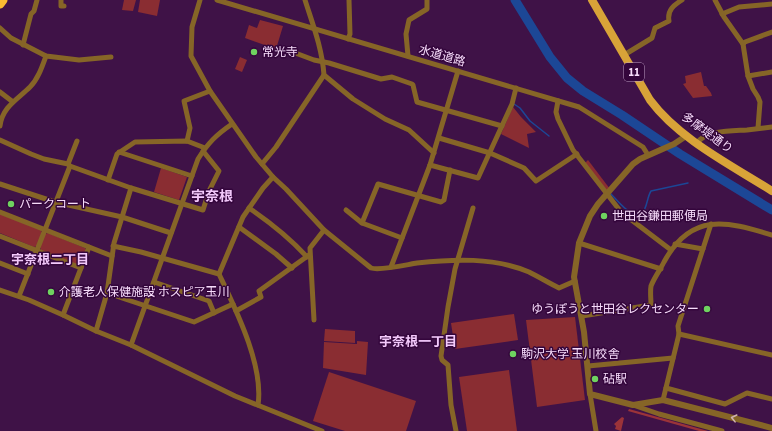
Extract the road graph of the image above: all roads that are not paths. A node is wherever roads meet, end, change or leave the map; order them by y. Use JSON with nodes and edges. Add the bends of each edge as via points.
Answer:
{"nodes":[{"id":1,"x":3,"y":0,"type":"edge"},
{"id":2,"x":37,"y":0,"type":"edge"},
{"id":3,"x":61,"y":0,"type":"edge"},
{"id":4,"x":200,"y":0,"type":"edge"},
{"id":5,"x":217,"y":0,"type":"edge"},
{"id":6,"x":305,"y":0,"type":"edge"},
{"id":7,"x":349,"y":0,"type":"edge"},
{"id":8,"x":427,"y":0,"type":"edge"},
{"id":9,"x":592,"y":0,"type":"edge"},
{"id":10,"x":682,"y":0,"type":"edge"},
{"id":11,"x":715,"y":0,"type":"edge"},
{"id":12,"x":772,"y":2,"type":"edge"},
{"id":13,"x":0,"y":4,"type":"edge"},
{"id":14,"x":64,"y":6,"type":"dead end"},
{"id":15,"x":722,"y":14,"type":"junction"},
{"id":16,"x":0,"y":28,"type":"edge"},
{"id":17,"x":315,"y":29,"type":"junction"},
{"id":18,"x":772,"y":32,"type":"edge"},
{"id":19,"x":348,"y":39,"type":"junction"},
{"id":20,"x":743,"y":44,"type":"junction"},
{"id":21,"x":23,"y":45,"type":"junction"},
{"id":22,"x":290,"y":50,"type":"dead end"},
{"id":23,"x":624,"y":55,"type":"junction"},
{"id":24,"x":46,"y":56,"type":"junction"},
{"id":25,"x":408,"y":56,"type":"junction"},
{"id":26,"x":111,"y":57,"type":"dead end"},
{"id":27,"x":323,"y":62,"type":"junction"},
{"id":28,"x":458,"y":71,"type":"junction"},
{"id":29,"x":772,"y":72,"type":"edge"},
{"id":30,"x":324,"y":74,"type":"junction"},
{"id":31,"x":748,"y":76,"type":"junction"},
{"id":32,"x":516,"y":88,"type":"junction"},
{"id":33,"x":210,"y":91,"type":"junction"},
{"id":34,"x":0,"y":92,"type":"edge"},
{"id":35,"x":558,"y":101,"type":"junction"},
{"id":36,"x":13,"y":102,"type":"junction"},
{"id":37,"x":447,"y":110,"type":"junction"},
{"id":38,"x":232,"y":124,"type":"junction"},
{"id":39,"x":0,"y":126,"type":"edge"},
{"id":40,"x":502,"y":126,"type":"junction"},
{"id":41,"x":772,"y":127,"type":"edge"},
{"id":42,"x":758,"y":128,"type":"junction"},
{"id":43,"x":684,"y":137,"type":"junction"},
{"id":44,"x":438,"y":138,"type":"junction"},
{"id":45,"x":0,"y":140,"type":"edge"},
{"id":46,"x":77,"y":141,"type":"dead end"},
{"id":47,"x":187,"y":141,"type":"junction"},
{"id":48,"x":697,"y":143,"type":"junction"},
{"id":49,"x":204,"y":149,"type":"junction"},
{"id":50,"x":119,"y":152,"type":"junction"},
{"id":51,"x":434,"y":153,"type":"junction"},
{"id":52,"x":490,"y":153,"type":"junction"},
{"id":53,"x":577,"y":154,"type":"junction"},
{"id":54,"x":648,"y":155,"type":"junction"},
{"id":55,"x":262,"y":164,"type":"junction"},
{"id":56,"x":69,"y":165,"type":"junction"},
{"id":57,"x":430,"y":165,"type":"junction"},
{"id":58,"x":450,"y":170,"type":"junction"},
{"id":59,"x":192,"y":176,"type":"junction"},
{"id":60,"x":273,"y":177,"type":"junction"},
{"id":61,"x":108,"y":180,"type":"junction"},
{"id":62,"x":0,"y":184,"type":"edge"},
{"id":63,"x":132,"y":188,"type":"junction"},
{"id":64,"x":772,"y":191,"type":"edge"},
{"id":65,"x":607,"y":194,"type":"junction"},
{"id":66,"x":418,"y":196,"type":"junction"},
{"id":67,"x":55,"y":202,"type":"junction"},
{"id":68,"x":182,"y":204,"type":"junction"},
{"id":69,"x":249,"y":208,"type":"junction"},
{"id":70,"x":473,"y":208,"type":"dead end"},
{"id":71,"x":346,"y":210,"type":"dead end"},
{"id":72,"x":0,"y":212,"type":"edge"},
{"id":73,"x":122,"y":217,"type":"junction"},
{"id":74,"x":362,"y":223,"type":"junction"},
{"id":75,"x":712,"y":224,"type":"junction"},
{"id":76,"x":239,"y":227,"type":"junction"},
{"id":77,"x":45,"y":230,"type":"junction"},
{"id":78,"x":324,"y":230,"type":"junction"},
{"id":79,"x":171,"y":233,"type":"junction"},
{"id":80,"x":772,"y":235,"type":"edge"},
{"id":81,"x":0,"y":236,"type":"edge"},
{"id":82,"x":402,"y":238,"type":"junction"},
{"id":83,"x":579,"y":243,"type":"junction"},
{"id":84,"x":675,"y":244,"type":"junction"},
{"id":85,"x":114,"y":246,"type":"junction"},
{"id":86,"x":89,"y":247,"type":"junction"},
{"id":87,"x":704,"y":249,"type":"junction"},
{"id":88,"x":37,"y":250,"type":"junction"},
{"id":89,"x":671,"y":250,"type":"junction"},
{"id":90,"x":112,"y":256,"type":"junction"},
{"id":91,"x":308,"y":256,"type":"junction"},
{"id":92,"x":162,"y":258,"type":"junction"},
{"id":93,"x":458,"y":260,"type":"junction"},
{"id":94,"x":0,"y":263,"type":"edge"},
{"id":95,"x":391,"y":267,"type":"junction"},
{"id":96,"x":81,"y":268,"type":"junction"},
{"id":97,"x":292,"y":268,"type":"junction"},
{"id":98,"x":661,"y":269,"type":"junction"},
{"id":99,"x":28,"y":274,"type":"junction"},
{"id":100,"x":219,"y":274,"type":"junction"},
{"id":101,"x":575,"y":281,"type":"junction"},
{"id":102,"x":154,"y":282,"type":"junction"},
{"id":103,"x":0,"y":290,"type":"edge"},
{"id":104,"x":107,"y":294,"type":"junction"},
{"id":105,"x":19,"y":296,"type":"junction"},
{"id":106,"x":233,"y":304,"type":"junction"},
{"id":107,"x":145,"y":306,"type":"junction"},
{"id":108,"x":236,"y":310,"type":"junction"},
{"id":109,"x":214,"y":313,"type":"junction"},
{"id":110,"x":63,"y":315,"type":"junction"},
{"id":111,"x":582,"y":316,"type":"junction"},
{"id":112,"x":314,"y":320,"type":"dead end"},
{"id":113,"x":96,"y":331,"type":"junction"},
{"id":114,"x":679,"y":334,"type":"junction"},
{"id":115,"x":131,"y":345,"type":"junction"},
{"id":116,"x":772,"y":355,"type":"edge"},
{"id":117,"x":673,"y":358,"type":"junction"},
{"id":118,"x":588,"y":366,"type":"junction"},
{"id":119,"x":666,"y":388,"type":"junction"},
{"id":120,"x":590,"y":394,"type":"junction"},
{"id":121,"x":772,"y":399,"type":"edge"},
{"id":122,"x":663,"y":400,"type":"junction"},
{"id":123,"x":258,"y":405,"type":"junction"},
{"id":124,"x":632,"y":405,"type":"junction"},
{"id":125,"x":772,"y":428,"type":"edge"},
{"id":126,"x":322,"y":431,"type":"edge"},
{"id":127,"x":456,"y":431,"type":"edge"},
{"id":128,"x":596,"y":431,"type":"edge"},
{"id":129,"x":722,"y":431,"type":"edge"}],
"edges":[{"from":1,"to":13,"type":"highway"},
{"from":2,"to":21,"type":"street"},
{"from":3,"to":14,"type":"street","via":[[61,6]]},
{"from":4,"to":33,"type":"street","via":[[192,27],[191,56]]},
{"from":5,"to":17,"type":"street","name":"水道道路"},
{"from":6,"to":17,"type":"street"},
{"from":7,"to":19,"type":"street"},
{"from":8,"to":25,"type":"street","via":[[428,9],[409,20],[406,34]]},
{"from":9,"to":23,"type":"main road","name":"多摩堤通り","number":"11"},
{"from":10,"to":23,"type":"street","via":[[668,13],[668,21],[655,28],[653,36]]},
{"from":11,"to":15,"type":"street"},
{"from":12,"to":15,"type":"street","via":[[740,7]]},
{"from":15,"to":20,"type":"street"},
{"from":16,"to":21,"type":"street"},
{"from":17,"to":19,"type":"street","name":"水道道路"},
{"from":17,"to":27,"type":"street"},
{"from":18,"to":20,"type":"street"},
{"from":19,"to":25,"type":"street","name":"水道道路"},
{"from":20,"to":31,"type":"street"},
{"from":21,"to":24,"type":"street"},
{"from":22,"to":27,"type":"street"},
{"from":23,"to":43,"type":"main road","name":"多摩堤通り","number":"11","via":[[656,107]]},
{"from":24,"to":26,"type":"street","via":[[79,60]]},
{"from":24,"to":36,"type":"street","via":[[31,86]]},
{"from":25,"to":28,"type":"street","name":"水道道路"},
{"from":27,"to":30,"type":"street"},
{"from":27,"to":37,"type":"street","via":[[381,79],[392,77],[412,84],[417,102]]},
{"from":28,"to":32,"type":"street","name":"水道道路"},
{"from":28,"to":37,"type":"street"},
{"from":29,"to":31,"type":"street"},
{"from":30,"to":51,"type":"street","via":[[354,99],[394,124],[409,130]]},
{"from":30,"to":55,"type":"street"},
{"from":31,"to":42,"type":"street","via":[[760,102]]},
{"from":32,"to":35,"type":"street","name":"水道道路"},
{"from":32,"to":40,"type":"street"},
{"from":33,"to":38,"type":"street"},
{"from":33,"to":47,"type":"street","via":[[184,101],[190,128]]},
{"from":34,"to":36,"type":"street"},
{"from":35,"to":53,"type":"street","via":[[558,118]]},
{"from":35,"to":54,"type":"street","name":"水道道路","via":[[579,107],[643,146]]},
{"from":36,"to":39,"type":"street","via":[[1,118]]},
{"from":37,"to":40,"type":"street"},
{"from":37,"to":44,"type":"street"},
{"from":38,"to":49,"type":"street","via":[[216,135]]},
{"from":38,"to":55,"type":"street"},
{"from":40,"to":52,"type":"street"},
{"from":41,"to":42,"type":"street"},
{"from":42,"to":48,"type":"street","via":[[728,130]]},
{"from":43,"to":48,"type":"main road","name":"多摩堤通り","number":"11"},
{"from":43,"to":54,"type":"street"},
{"from":44,"to":51,"type":"street"},
{"from":44,"to":52,"type":"street"},
{"from":45,"to":56,"type":"street","via":[[44,159]]},
{"from":46,"to":56,"type":"street"},
{"from":47,"to":49,"type":"street"},
{"from":47,"to":50,"type":"street","via":[[135,142]]},
{"from":48,"to":64,"type":"main road","name":"多摩堤通り","number":"11"},
{"from":49,"to":59,"type":"street"},
{"from":49,"to":68,"type":"street","via":[[219,171],[203,210]]},
{"from":50,"to":59,"type":"street"},
{"from":50,"to":61,"type":"street"},
{"from":51,"to":57,"type":"street"},
{"from":52,"to":53,"type":"street","via":[[524,168],[536,181]]},
{"from":52,"to":58,"type":"street","via":[[478,178]]},
{"from":53,"to":65,"type":"street"},
{"from":54,"to":65,"type":"street","via":[[633,164]]},
{"from":55,"to":60,"type":"street"},
{"from":56,"to":61,"type":"street"},
{"from":56,"to":67,"type":"street"},
{"from":57,"to":58,"type":"street"},
{"from":57,"to":66,"type":"street"},
{"from":58,"to":66,"type":"street","via":[[444,200],[441,202]]},
{"from":59,"to":68,"type":"street"},
{"from":60,"to":69,"type":"street"},
{"from":60,"to":78,"type":"street"},
{"from":61,"to":63,"type":"street"},
{"from":62,"to":67,"type":"street"},
{"from":63,"to":68,"type":"street"},
{"from":63,"to":73,"type":"street"},
{"from":65,"to":83,"type":"street","via":[[590,216]]},
{"from":65,"to":89,"type":"street","via":[[621,212]]},
{"from":66,"to":74,"type":"street","via":[[378,184]]},
{"from":66,"to":82,"type":"street"},
{"from":67,"to":73,"type":"street"},
{"from":67,"to":77,"type":"street"},
{"from":68,"to":79,"type":"street"},
{"from":69,"to":76,"type":"street"},
{"from":69,"to":91,"type":"street","via":[[277,228]]},
{"from":70,"to":93,"type":"street"},
{"from":71,"to":74,"type":"street"},
{"from":72,"to":77,"type":"street"},
{"from":73,"to":79,"type":"street"},
{"from":73,"to":85,"type":"street"},
{"from":74,"to":82,"type":"street"},
{"from":75,"to":80,"type":"street","via":[[740,226]]},
{"from":75,"to":84,"type":"street","via":[[685,234]]},
{"from":75,"to":87,"type":"street"},
{"from":76,"to":97,"type":"street"},
{"from":76,"to":100,"type":"street"},
{"from":77,"to":86,"type":"street"},
{"from":77,"to":88,"type":"street"},
{"from":78,"to":91,"type":"street","via":[[310,248]]},
{"from":78,"to":95,"type":"street","via":[[371,268]]},
{"from":79,"to":92,"type":"street"},
{"from":81,"to":88,"type":"street"},
{"from":82,"to":95,"type":"street"},
{"from":83,"to":98,"type":"street"},
{"from":83,"to":101,"type":"street"},
{"from":84,"to":87,"type":"street"},
{"from":84,"to":89,"type":"street"},
{"from":85,"to":90,"type":"street"},
{"from":85,"to":92,"type":"street"},
{"from":86,"to":90,"type":"street"},
{"from":86,"to":96,"type":"street"},
{"from":87,"to":114,"type":"street","via":[[678,326]]},
{"from":88,"to":96,"type":"street"},
{"from":88,"to":99,"type":"street"},
{"from":89,"to":98,"type":"street"},
{"from":90,"to":104,"type":"street"},
{"from":91,"to":97,"type":"street"},
{"from":91,"to":112,"type":"street"},
{"from":92,"to":100,"type":"street"},
{"from":92,"to":102,"type":"street"},
{"from":93,"to":95,"type":"street"},
{"from":93,"to":101,"type":"street","via":[[509,266],[528,272],[559,288]]},
{"from":93,"to":127,"type":"street","via":[[448,306],[442,356],[442,360],[448,364]]},
{"from":94,"to":99,"type":"street"},
{"from":96,"to":110,"type":"street"},
{"from":97,"to":108,"type":"street","via":[[259,291],[261,297]]},
{"from":98,"to":111,"type":"street","via":[[651,287],[651,305]]},
{"from":99,"to":105,"type":"street"},
{"from":100,"to":106,"type":"street"},
{"from":101,"to":111,"type":"street"},
{"from":102,"to":107,"type":"street"},
{"from":102,"to":109,"type":"street","via":[[209,302]]},
{"from":103,"to":105,"type":"street"},
{"from":104,"to":107,"type":"street"},
{"from":104,"to":113,"type":"street"},
{"from":105,"to":110,"type":"street"},
{"from":106,"to":108,"type":"street"},
{"from":106,"to":109,"type":"street"},
{"from":107,"to":109,"type":"street","via":[[194,322]]},
{"from":107,"to":115,"type":"street"},
{"from":108,"to":123,"type":"street","via":[[252,354],[258,381]]},
{"from":110,"to":113,"type":"street"},
{"from":111,"to":118,"type":"street"},
{"from":113,"to":115,"type":"street"},
{"from":114,"to":116,"type":"street"},
{"from":114,"to":117,"type":"street"},
{"from":115,"to":123,"type":"street"},
{"from":117,"to":118,"type":"street"},
{"from":117,"to":119,"type":"street"},
{"from":118,"to":120,"type":"street"},
{"from":119,"to":121,"type":"street","via":[[725,404],[747,393]]},
{"from":119,"to":122,"type":"street"},
{"from":120,"to":124,"type":"street"},
{"from":120,"to":128,"type":"street"},
{"from":122,"to":124,"type":"street"},
{"from":125,"to":122,"type":"street","one_way":true},
{"from":123,"to":126,"type":"street"},
{"from":124,"to":129,"type":"street"}]}
